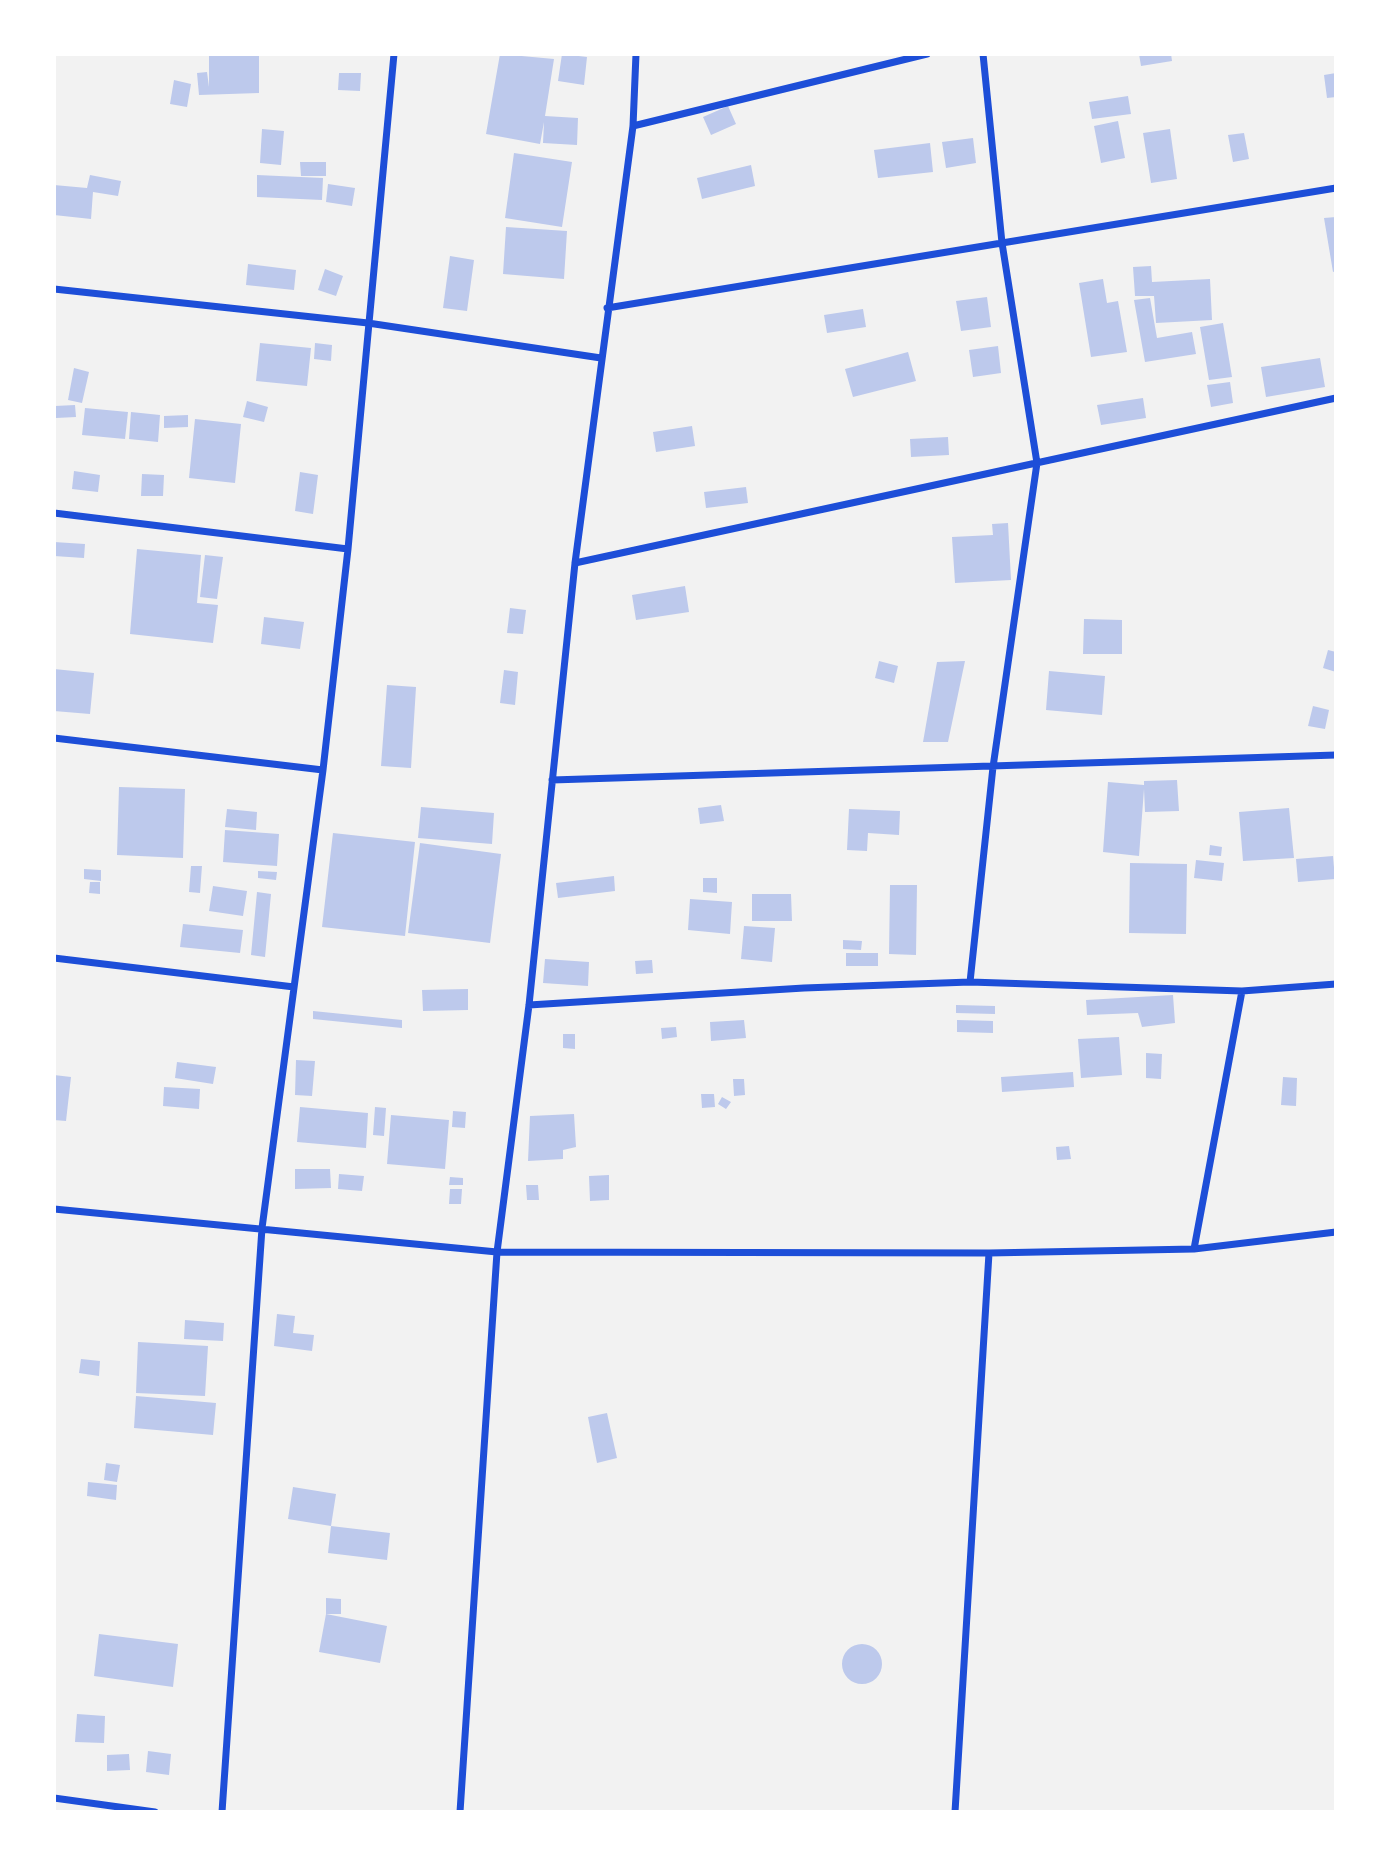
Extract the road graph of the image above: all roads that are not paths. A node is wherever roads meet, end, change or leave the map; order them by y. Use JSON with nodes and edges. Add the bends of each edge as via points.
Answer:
{"nodes":[{"id":1,"x":394,"y":54,"type":"edge"},
{"id":2,"x":636,"y":54,"type":"edge"},
{"id":3,"x":927,"y":54,"type":"edge"},
{"id":4,"x":983,"y":54,"type":"edge"},
{"id":5,"x":633,"y":126,"type":"junction"},
{"id":6,"x":1336,"y":188,"type":"edge"},
{"id":7,"x":1002,"y":243,"type":"junction"},
{"id":8,"x":54,"y":289,"type":"edge"},
{"id":9,"x":607,"y":308,"type":"junction"},
{"id":10,"x":368,"y":323,"type":"junction"},
{"id":11,"x":601,"y":358,"type":"junction"},
{"id":12,"x":1336,"y":398,"type":"edge"},
{"id":13,"x":1037,"y":463,"type":"junction"},
{"id":14,"x":54,"y":513,"type":"edge"},
{"id":15,"x":348,"y":549,"type":"junction"},
{"id":16,"x":575,"y":563,"type":"junction"},
{"id":17,"x":54,"y":738,"type":"edge"},
{"id":18,"x":1336,"y":755,"type":"edge"},
{"id":19,"x":993,"y":767,"type":"junction"},
{"id":20,"x":323,"y":770,"type":"junction"},
{"id":21,"x":552,"y":780,"type":"junction"},
{"id":22,"x":54,"y":958,"type":"edge"},
{"id":23,"x":970,"y":982,"type":"junction"},
{"id":24,"x":1336,"y":984,"type":"edge"},
{"id":25,"x":294,"y":987,"type":"junction"},
{"id":26,"x":1242,"y":991,"type":"junction"},
{"id":27,"x":529,"y":1005,"type":"junction"},
{"id":28,"x":54,"y":1209,"type":"edge"},
{"id":29,"x":262,"y":1228,"type":"junction"},
{"id":30,"x":1336,"y":1232,"type":"edge"},
{"id":31,"x":1194,"y":1249,"type":"junction"},
{"id":32,"x":497,"y":1252,"type":"junction"},
{"id":33,"x":989,"y":1252,"type":"junction"},
{"id":34,"x":54,"y":1798,"type":"edge"},
{"id":35,"x":155,"y":1812,"type":"edge"},
{"id":36,"x":222,"y":1812,"type":"edge"},
{"id":37,"x":460,"y":1812,"type":"edge"},
{"id":38,"x":955,"y":1812,"type":"edge"}],
"edges":[{"from":1,"to":10,"type":"street"},
{"from":2,"to":5,"type":"street"},
{"from":3,"to":5,"type":"street"},
{"from":4,"to":7,"type":"street"},
{"from":5,"to":9,"type":"street"},
{"from":6,"to":7,"type":"street"},
{"from":7,"to":9,"type":"street"},
{"from":7,"to":13,"type":"street"},
{"from":8,"to":10,"type":"street"},
{"from":9,"to":11,"type":"street"},
{"from":10,"to":11,"type":"street"},
{"from":10,"to":15,"type":"street"},
{"from":11,"to":16,"type":"street"},
{"from":12,"to":13,"type":"street"},
{"from":13,"to":16,"type":"street"},
{"from":13,"to":19,"type":"street"},
{"from":14,"to":15,"type":"street"},
{"from":15,"to":20,"type":"street"},
{"from":16,"to":21,"type":"street"},
{"from":17,"to":20,"type":"street"},
{"from":18,"to":19,"type":"street"},
{"from":19,"to":21,"type":"street"},
{"from":19,"to":23,"type":"street"},
{"from":20,"to":25,"type":"street"},
{"from":21,"to":27,"type":"street"},
{"from":22,"to":25,"type":"street"},
{"from":23,"to":26,"type":"street"},
{"from":23,"to":27,"type":"street"},
{"from":24,"to":26,"type":"street"},
{"from":25,"to":29,"type":"street"},
{"from":26,"to":31,"type":"street"},
{"from":27,"to":32,"type":"street"},
{"from":28,"to":29,"type":"street"},
{"from":29,"to":32,"type":"street"},
{"from":29,"to":36,"type":"street"},
{"from":30,"to":31,"type":"street"},
{"from":31,"to":33,"type":"street"},
{"from":32,"to":33,"type":"street"},
{"from":32,"to":37,"type":"street"},
{"from":33,"to":38,"type":"street"},
{"from":34,"to":35,"type":"street"}]}
